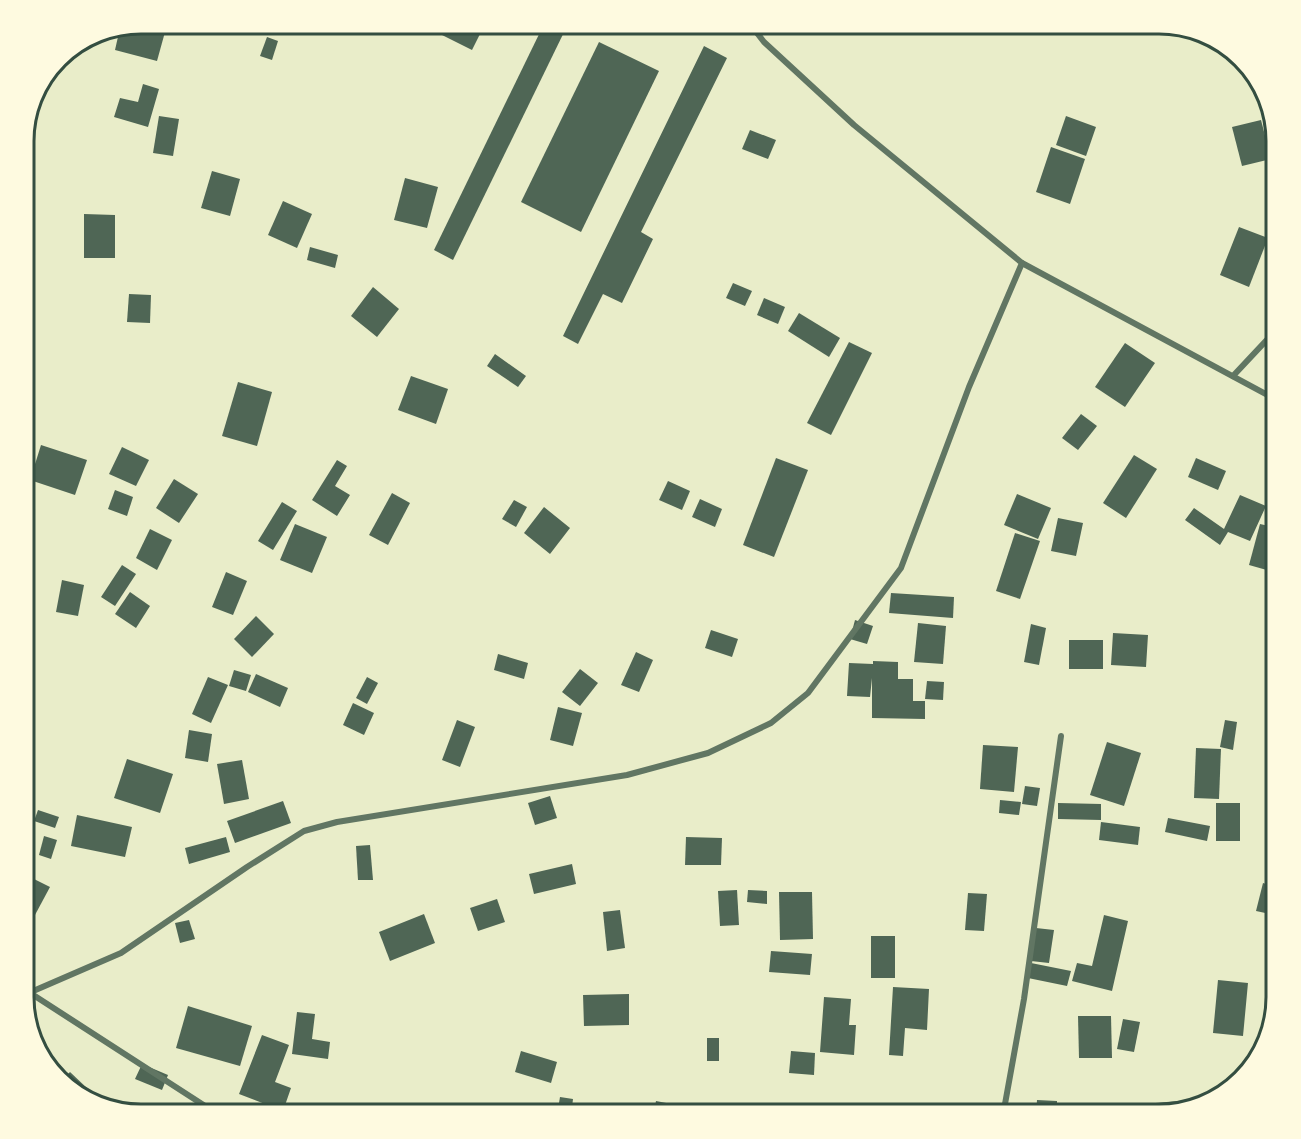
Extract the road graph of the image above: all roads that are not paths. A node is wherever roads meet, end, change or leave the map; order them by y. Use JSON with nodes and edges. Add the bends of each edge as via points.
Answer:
{"nodes":[{"id":1,"x":758,"y":34,"type":"edge"},
{"id":2,"x":1022,"y":263,"type":"junction"},
{"id":3,"x":1266,"y":341,"type":"edge"},
{"id":4,"x":1233,"y":376,"type":"junction"},
{"id":5,"x":1266,"y":394,"type":"edge"},
{"id":6,"x":1061,"y":736,"type":"dead end"},
{"id":7,"x":35,"y":988,"type":"edge"},
{"id":8,"x":35,"y":998,"type":"edge"},
{"id":9,"x":202,"y":1104,"type":"edge"},
{"id":10,"x":1005,"y":1104,"type":"edge"}],
"edges":[{"from":1,"to":2,"type":"street","via":[[854,125]]},
{"from":2,"to":4,"type":"street"},
{"from":2,"to":7,"type":"street","via":[[969,387],[901,568],[808,693],[771,723],[708,753],[627,775],[337,822],[304,831],[121,953]]},
{"from":3,"to":4,"type":"street"},
{"from":4,"to":5,"type":"street"},
{"from":6,"to":10,"type":"street","via":[[1024,999]]},
{"from":8,"to":9,"type":"street"}]}
